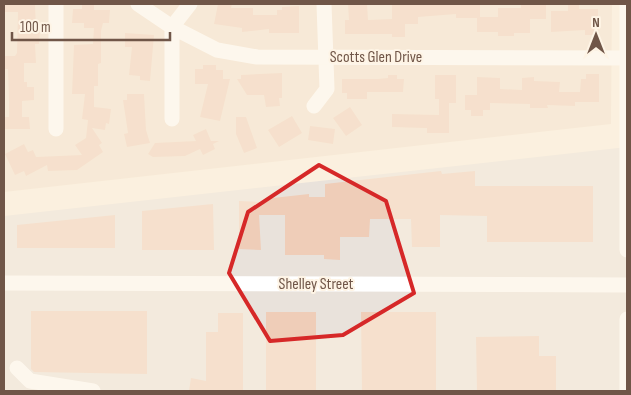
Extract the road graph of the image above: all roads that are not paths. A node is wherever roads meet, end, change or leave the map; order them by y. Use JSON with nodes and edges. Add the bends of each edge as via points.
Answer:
{"nodes":[{"id":1,"x":56,"y":4,"type":"edge"},
{"id":2,"x":138,"y":4,"type":"edge"},
{"id":3,"x":190,"y":4,"type":"edge"},
{"id":4,"x":324,"y":4,"type":"edge"},
{"id":5,"x":627,"y":4,"type":"edge"},
{"id":6,"x":172,"y":27,"type":"junction"},
{"id":7,"x":627,"y":42,"type":"edge"},
{"id":8,"x":325,"y":57,"type":"junction"},
{"id":9,"x":627,"y":58,"type":"edge"},
{"id":10,"x":627,"y":99,"type":"edge"},
{"id":11,"x":314,"y":106,"type":"dead end"},
{"id":12,"x":172,"y":119,"type":"dead end"},
{"id":13,"x":56,"y":129,"type":"dead end"},
{"id":14,"x":627,"y":250,"type":"edge"},
{"id":15,"x":4,"y":282,"type":"edge"},
{"id":16,"x":627,"y":285,"type":"edge"},
{"id":17,"x":627,"y":319,"type":"edge"},
{"id":18,"x":17,"y":368,"type":"dead end"},
{"id":19,"x":93,"y":391,"type":"edge"},
{"id":20,"x":627,"y":391,"type":"edge"}],
"edges":[{"from":1,"to":13,"type":"street"},
{"from":2,"to":6,"type":"street","name":"Scotts Glen Drive"},
{"from":3,"to":6,"type":"street"},
{"from":4,"to":8,"type":"street"},
{"from":5,"to":7,"type":"street"},
{"from":6,"to":8,"type":"street","name":"Scotts Glen Drive","via":[[217,50],[257,57]]},
{"from":6,"to":12,"type":"street"},
{"from":7,"to":9,"type":"street"},
{"from":8,"to":9,"type":"street","name":"Scotts Glen Drive"},
{"from":8,"to":11,"type":"street","via":[[327,89]]},
{"from":9,"to":10,"type":"street"},
{"from":10,"to":14,"type":"street"},
{"from":15,"to":16,"type":"street","name":"Shelley Street"},
{"from":17,"to":20,"type":"street"},
{"from":18,"to":19,"type":"street","via":[[30,382]]}]}
